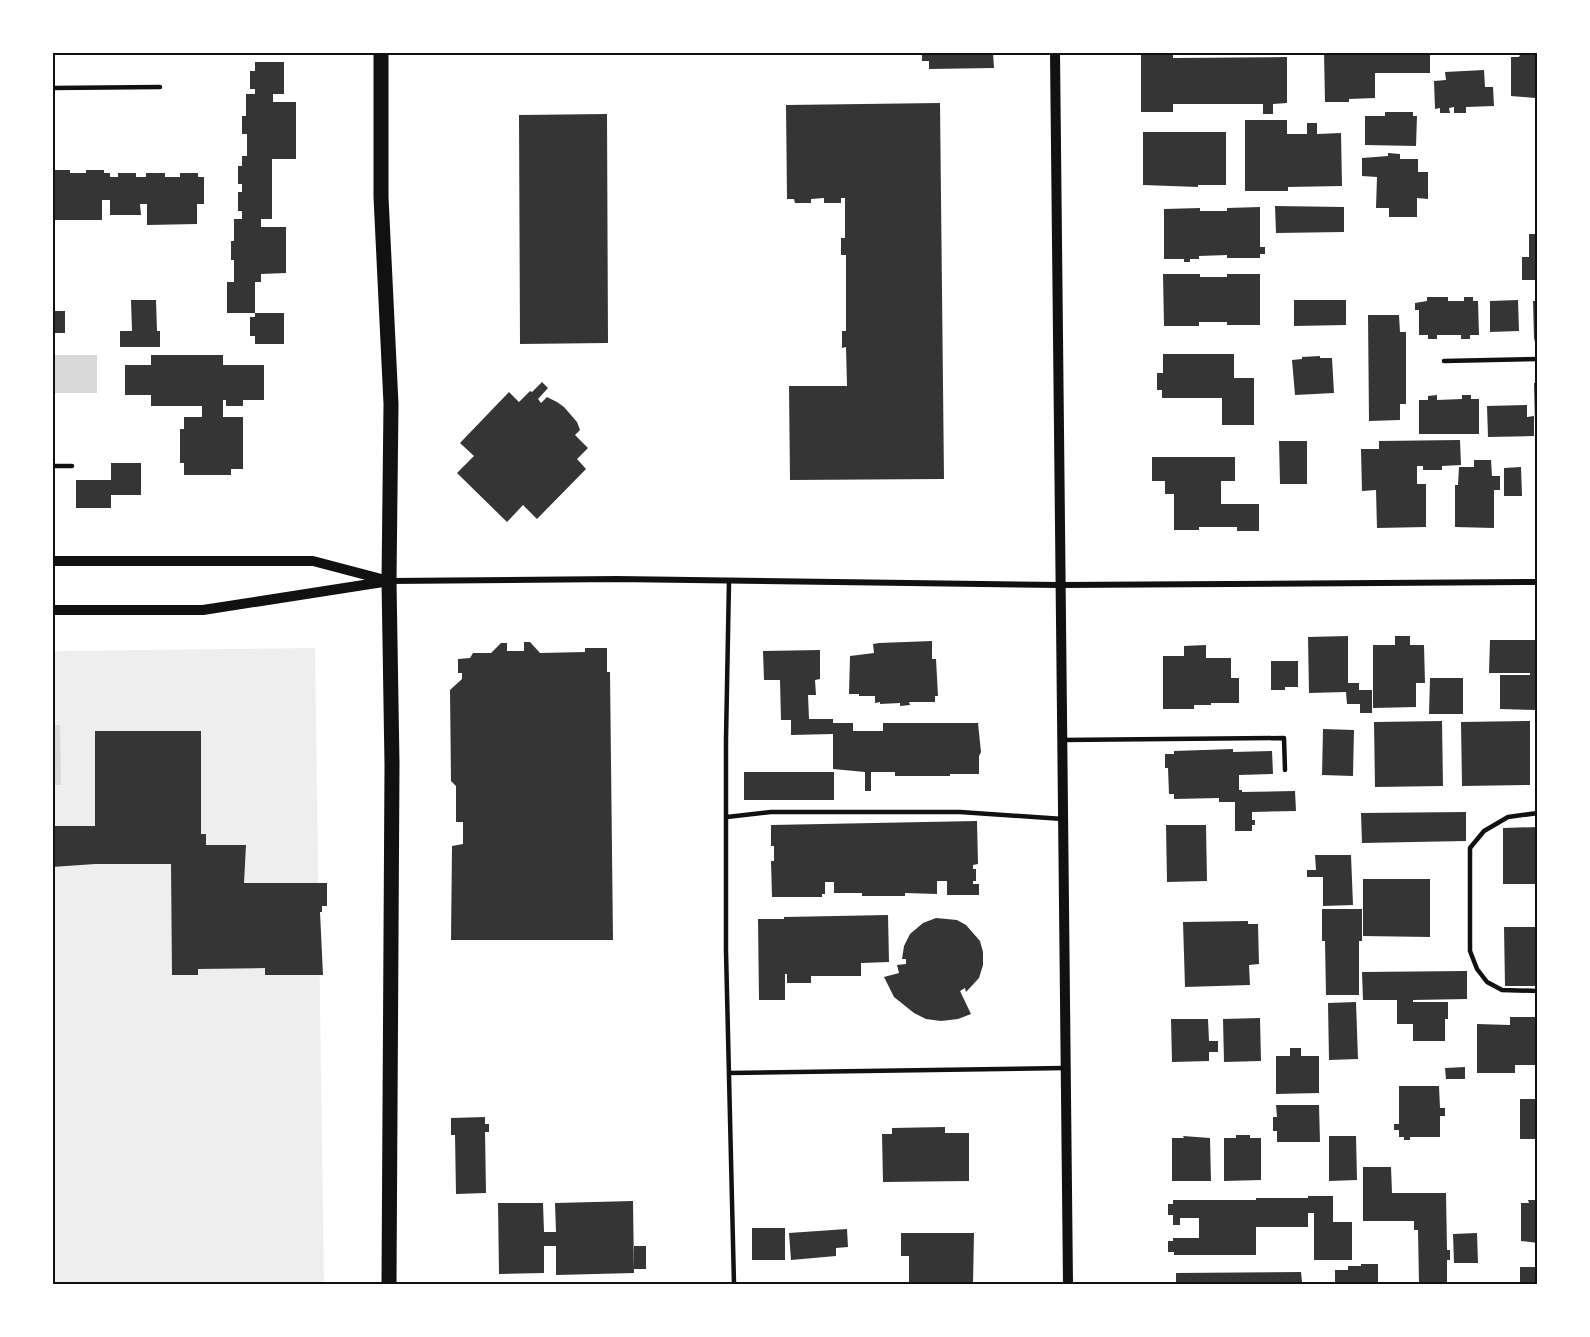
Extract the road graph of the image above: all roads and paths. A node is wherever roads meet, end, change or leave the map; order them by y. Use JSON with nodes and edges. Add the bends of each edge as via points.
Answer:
{"nodes":[{"id":1,"x":381,"y":52,"type":"edge"},
{"id":2,"x":1056,"y":52,"type":"edge"},
{"id":3,"x":160,"y":87,"type":"dead end"},
{"id":4,"x":52,"y":88,"type":"edge"},
{"id":5,"x":1538,"y":360,"type":"edge"},
{"id":6,"x":1444,"y":361,"type":"dead end"},
{"id":7,"x":52,"y":466,"type":"edge"},
{"id":8,"x":72,"y":466,"type":"dead end"},
{"id":9,"x":52,"y":561,"type":"edge"},
{"id":10,"x":389,"y":581,"type":"junction"},
{"id":11,"x":729,"y":581,"type":"junction"},
{"id":12,"x":1538,"y":582,"type":"edge"},
{"id":13,"x":1060,"y":585,"type":"junction"},
{"id":14,"x":52,"y":610,"type":"edge"},
{"id":15,"x":1062,"y":740,"type":"junction"},
{"id":16,"x":1285,"y":770,"type":"dead end"},
{"id":17,"x":1538,"y":813,"type":"edge"},
{"id":18,"x":727,"y":817,"type":"junction"},
{"id":19,"x":1063,"y":819,"type":"junction"},
{"id":20,"x":1538,"y":991,"type":"edge"},
{"id":21,"x":1065,"y":1068,"type":"junction"},
{"id":22,"x":729,"y":1072,"type":"junction"},
{"id":23,"x":389,"y":1284,"type":"edge"},
{"id":24,"x":734,"y":1284,"type":"edge"},
{"id":25,"x":1068,"y":1284,"type":"edge"}],
"edges":[{"from":1,"to":10,"type":"main road","via":[[381,197],[391,404]]},
{"from":2,"to":13,"type":"street"},
{"from":3,"to":4,"type":"lane"},
{"from":5,"to":6,"type":"lane"},
{"from":7,"to":8,"type":"lane"},
{"from":9,"to":10,"type":"street","via":[[313,561]]},
{"from":10,"to":11,"type":"street"},
{"from":10,"to":14,"type":"street","via":[[203,610]]},
{"from":10,"to":23,"type":"main road","via":[[392,764]]},
{"from":11,"to":13,"type":"street"},
{"from":11,"to":18,"type":"lane"},
{"from":12,"to":13,"type":"street"},
{"from":13,"to":15,"type":"street"},
{"from":15,"to":16,"type":"lane","via":[[1284,738]]},
{"from":15,"to":19,"type":"street"},
{"from":17,"to":20,"type":"lane","via":[[1508,817],[1484,831],[1470,848],[1470,951],[1487,982],[1502,990]]},
{"from":18,"to":19,"type":"lane","via":[[771,813],[960,813]]},
{"from":18,"to":22,"type":"lane"},
{"from":19,"to":21,"type":"street"},
{"from":21,"to":22,"type":"lane"},
{"from":21,"to":25,"type":"street"},
{"from":22,"to":24,"type":"lane"}]}
